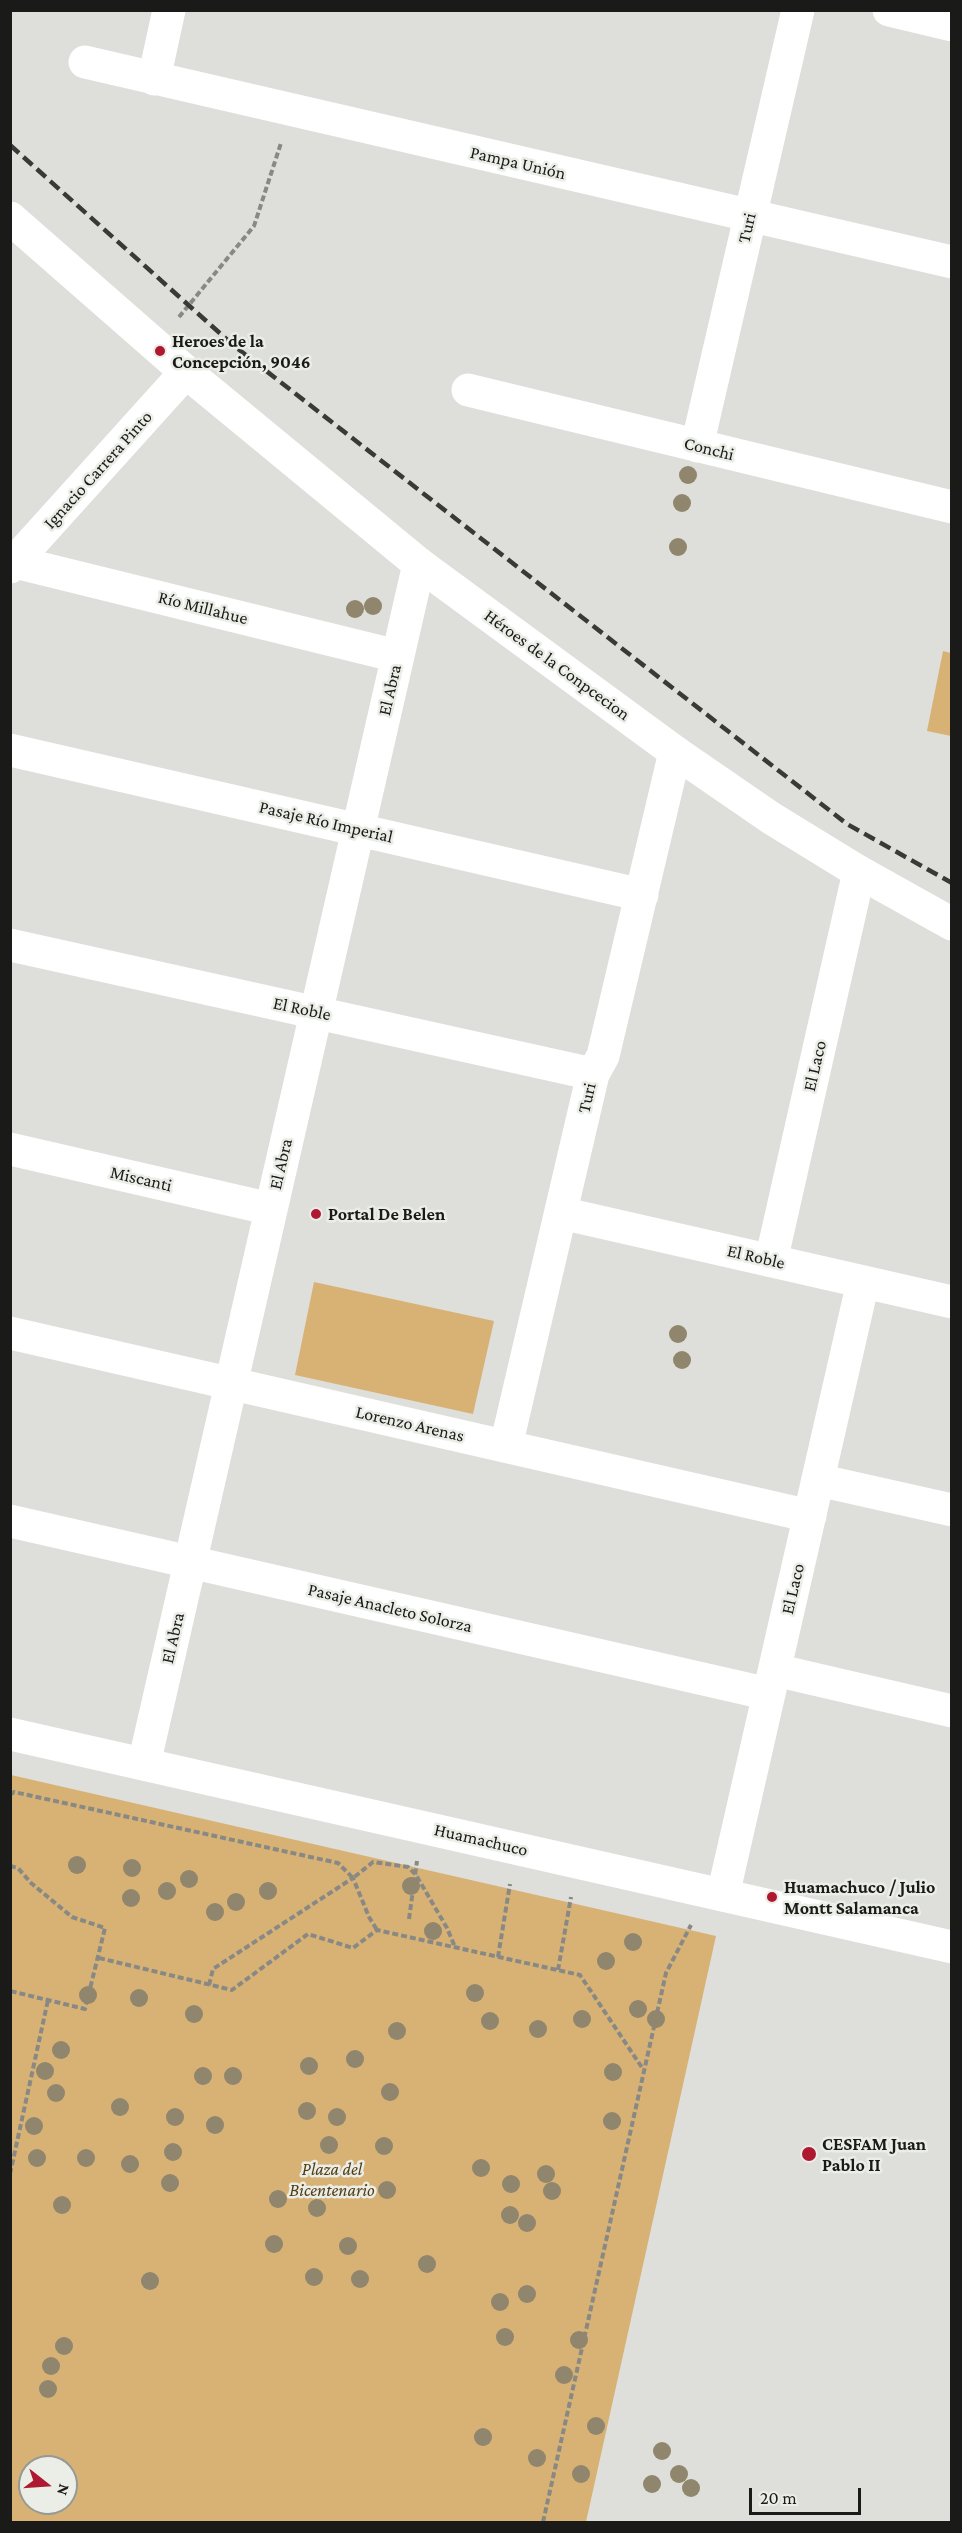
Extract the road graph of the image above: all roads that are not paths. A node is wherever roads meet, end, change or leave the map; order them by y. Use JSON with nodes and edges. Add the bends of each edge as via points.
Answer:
{"nodes":[{"id":1,"x":169,"y":10,"type":"edge"},
{"id":2,"x":798,"y":10,"type":"edge"},
{"id":3,"x":889,"y":10,"type":"edge"},
{"id":4,"x":951,"y":25,"type":"edge"},
{"id":5,"x":85,"y":62,"type":"dead end"},
{"id":6,"x":154,"y":79,"type":"junction"},
{"id":7,"x":750,"y":216,"type":"junction"},
{"id":8,"x":10,"y":218,"type":"edge"},
{"id":9,"x":951,"y":262,"type":"edge"},
{"id":10,"x":186,"y":372,"type":"junction"},
{"id":11,"x":468,"y":390,"type":"dead end"},
{"id":12,"x":697,"y":446,"type":"junction"},
{"id":13,"x":951,"y":507,"type":"edge"},
{"id":14,"x":12,"y":563,"type":"edge"},
{"id":15,"x":418,"y":564,"type":"junction"},
{"id":16,"x":398,"y":656,"type":"junction"},
{"id":17,"x":10,"y":750,"type":"edge"},
{"id":18,"x":675,"y":752,"type":"junction"},
{"id":19,"x":357,"y":830,"type":"junction"},
{"id":20,"x":859,"y":872,"type":"junction"},
{"id":21,"x":642,"y":895,"type":"junction"},
{"id":22,"x":951,"y":924,"type":"edge"},
{"id":23,"x":10,"y":945,"type":"edge"},
{"id":24,"x":316,"y":1012,"type":"junction"},
{"id":25,"x":593,"y":1074,"type":"junction"},
{"id":26,"x":10,"y":1149,"type":"edge"},
{"id":27,"x":271,"y":1209,"type":"junction"},
{"id":28,"x":561,"y":1213,"type":"junction"},
{"id":29,"x":771,"y":1261,"type":"junction"},
{"id":30,"x":863,"y":1282,"type":"junction"},
{"id":31,"x":951,"y":1302,"type":"edge"},
{"id":32,"x":10,"y":1333,"type":"edge"},
{"id":33,"x":231,"y":1382,"type":"junction"},
{"id":34,"x":506,"y":1446,"type":"junction"},
{"id":35,"x":818,"y":1480,"type":"junction"},
{"id":36,"x":951,"y":1510,"type":"edge"},
{"id":37,"x":810,"y":1516,"type":"junction"},
{"id":38,"x":10,"y":1521,"type":"edge"},
{"id":39,"x":190,"y":1562,"type":"junction"},
{"id":40,"x":772,"y":1682,"type":"junction"},
{"id":41,"x":951,"y":1711,"type":"edge"},
{"id":42,"x":10,"y":1734,"type":"edge"},
{"id":43,"x":144,"y":1764,"type":"junction"},
{"id":44,"x":723,"y":1895,"type":"junction"},
{"id":45,"x":951,"y":1947,"type":"edge"}],
"edges":[{"from":1,"to":6,"type":"street"},
{"from":2,"to":7,"type":"street","name":"Turi"},
{"from":3,"to":4,"type":"street"},
{"from":5,"to":6,"type":"street","name":"Pampa Unión"},
{"from":6,"to":7,"type":"street","name":"Pampa Unión"},
{"from":7,"to":9,"type":"street","name":"Pampa Unión"},
{"from":7,"to":12,"type":"street","name":"Turi"},
{"from":8,"to":10,"type":"street","name":"Héroes de la Conpcecion"},
{"from":10,"to":14,"type":"street","name":"Ignacio Carrera Pinto"},
{"from":10,"to":15,"type":"street","name":"Héroes de la Conpcecion"},
{"from":11,"to":12,"type":"street","name":"Conchi"},
{"from":12,"to":13,"type":"street","name":"Conchi"},
{"from":14,"to":16,"type":"street","name":"Río Millahue"},
{"from":15,"to":16,"type":"street","name":"El Abra"},
{"from":15,"to":18,"type":"street","name":"Héroes de la Conpcecion"},
{"from":16,"to":19,"type":"street","name":"El Abra"},
{"from":17,"to":19,"type":"street","name":"Pasaje Río Imperial"},
{"from":18,"to":20,"type":"street","name":"Héroes de la Conpcecion"},
{"from":18,"to":21,"type":"street","name":"Turi"},
{"from":19,"to":21,"type":"street","name":"Pasaje Río Imperial"},
{"from":19,"to":24,"type":"street","name":"El Abra"},
{"from":20,"to":22,"type":"street","name":"Héroes de la Conpcecion"},
{"from":20,"to":29,"type":"street","name":"El Laco"},
{"from":21,"to":25,"type":"street","name":"Turi","via":[[603,1056]]},
{"from":23,"to":24,"type":"street","name":"El Roble"},
{"from":24,"to":25,"type":"street","name":"El Roble"},
{"from":24,"to":27,"type":"street","name":"El Abra"},
{"from":25,"to":28,"type":"street","name":"Turi"},
{"from":26,"to":27,"type":"street","name":"Miscanti"},
{"from":27,"to":33,"type":"street","name":"El Abra"},
{"from":28,"to":29,"type":"street","name":"El Roble"},
{"from":28,"to":34,"type":"street","name":"Turi"},
{"from":29,"to":30,"type":"street","name":"El Roble"},
{"from":30,"to":31,"type":"street","name":"El Roble"},
{"from":30,"to":35,"type":"street","name":"El Laco"},
{"from":32,"to":33,"type":"street","name":"Lorenzo Arenas"},
{"from":33,"to":34,"type":"street","name":"Lorenzo Arenas"},
{"from":33,"to":39,"type":"street","name":"El Abra"},
{"from":34,"to":37,"type":"street","name":"Lorenzo Arenas"},
{"from":35,"to":36,"type":"street"},
{"from":35,"to":37,"type":"street","name":"El Laco"},
{"from":37,"to":40,"type":"street","name":"El Laco"},
{"from":38,"to":39,"type":"street","name":"Pasaje Anacleto Solorza"},
{"from":39,"to":40,"type":"street","name":"Pasaje Anacleto Solorza"},
{"from":39,"to":43,"type":"street","name":"El Abra"},
{"from":40,"to":41,"type":"street","name":"Pasaje Anacleto Solorza"},
{"from":40,"to":44,"type":"street","name":"El Laco"},
{"from":42,"to":43,"type":"street","name":"Huamachuco"},
{"from":43,"to":44,"type":"street","name":"Huamachuco"},
{"from":44,"to":45,"type":"street","name":"Huamachuco"}]}
